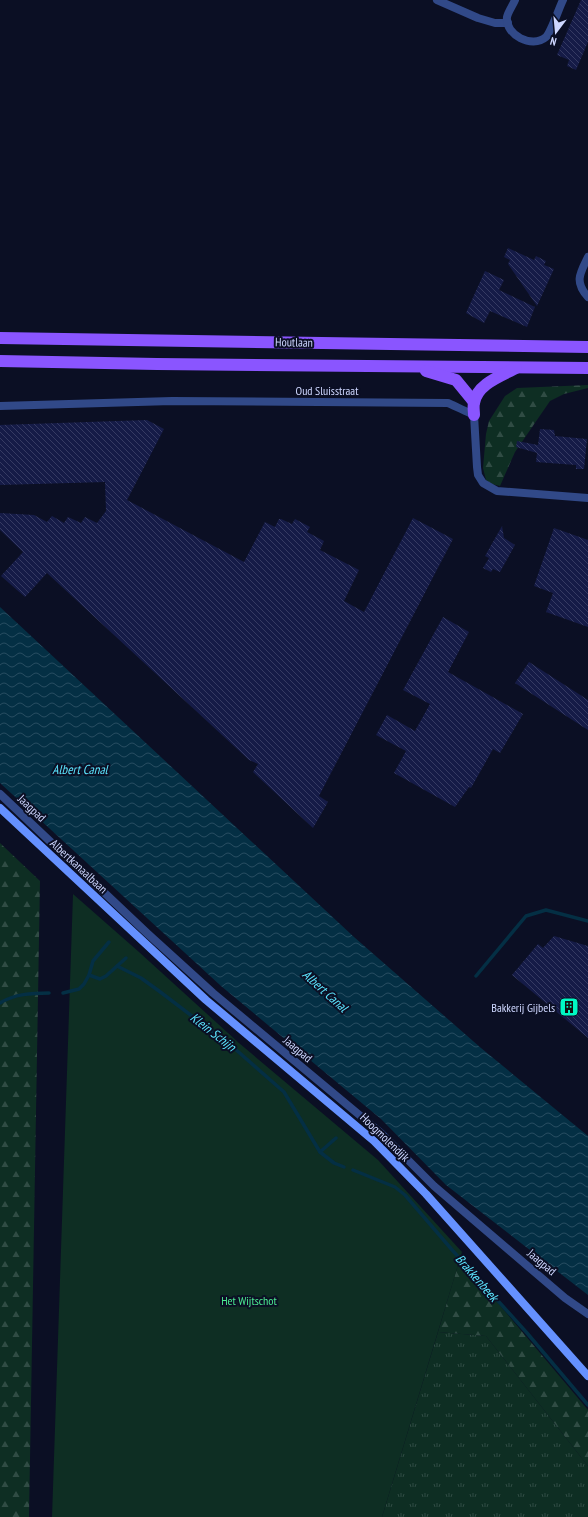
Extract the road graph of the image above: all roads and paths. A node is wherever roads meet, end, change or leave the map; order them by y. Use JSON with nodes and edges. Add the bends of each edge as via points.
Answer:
{"nodes":[{"id":1,"x":437,"y":0,"type":"edge"},
{"id":2,"x":515,"y":0,"type":"edge"},
{"id":3,"x":563,"y":0,"type":"edge"},
{"id":4,"x":508,"y":23,"type":"junction"},
{"id":5,"x":588,"y":257,"type":"edge"},
{"id":6,"x":588,"y":297,"type":"edge"},
{"id":7,"x":0,"y":338,"type":"edge"},
{"id":8,"x":588,"y":348,"type":"edge"},
{"id":9,"x":0,"y":361,"type":"edge"},
{"id":10,"x":409,"y":366,"type":"junction"},
{"id":11,"x":519,"y":367,"type":"junction"},
{"id":12,"x":588,"y":368,"type":"edge"},
{"id":13,"x":474,"y":402,"type":"junction"},
{"id":14,"x":0,"y":406,"type":"edge"},
{"id":15,"x":474,"y":415,"type":"junction"},
{"id":16,"x":588,"y":498,"type":"edge"},
{"id":17,"x":0,"y":794,"type":"edge"},
{"id":18,"x":0,"y":808,"type":"edge"},
{"id":19,"x":142,"y":941,"type":"joint"},
{"id":20,"x":588,"y":1314,"type":"edge"},
{"id":21,"x":588,"y":1376,"type":"edge"}],
"edges":[{"from":1,"to":4,"type":"street","via":[[495,23]]},
{"from":2,"to":4,"type":"street","via":[[507,16]]},
{"from":3,"to":4,"type":"street","via":[[547,36],[541,40],[518,38]]},
{"from":5,"to":6,"type":"street","via":[[580,273],[579,282]]},
{"from":7,"to":8,"type":"main road","name":"Houtlaan"},
{"from":9,"to":10,"type":"main road","name":"Houtlaan"},
{"from":10,"to":11,"type":"main road","name":"Houtlaan"},
{"from":10,"to":13,"type":"main road","via":[[456,380]]},
{"from":11,"to":12,"type":"main road","name":"Houtlaan"},
{"from":11,"to":13,"type":"main road","via":[[486,384]]},
{"from":13,"to":15,"type":"main road"},
{"from":14,"to":15,"type":"street","name":"Oud Sluisstraat","via":[[172,401],[448,403]]},
{"from":15,"to":16,"type":"street","via":[[476,467],[483,483],[497,490]]},
{"from":17,"to":20,"type":"street","name":"Jaagpad","via":[[213,993],[381,1133],[434,1186]]},
{"from":18,"to":19,"type":"street","name":"Albertkanaalbaan"},
{"from":19,"to":21,"type":"street","name":"Hoogmolendijk","via":[[218,1010],[374,1141],[426,1194]]}]}
